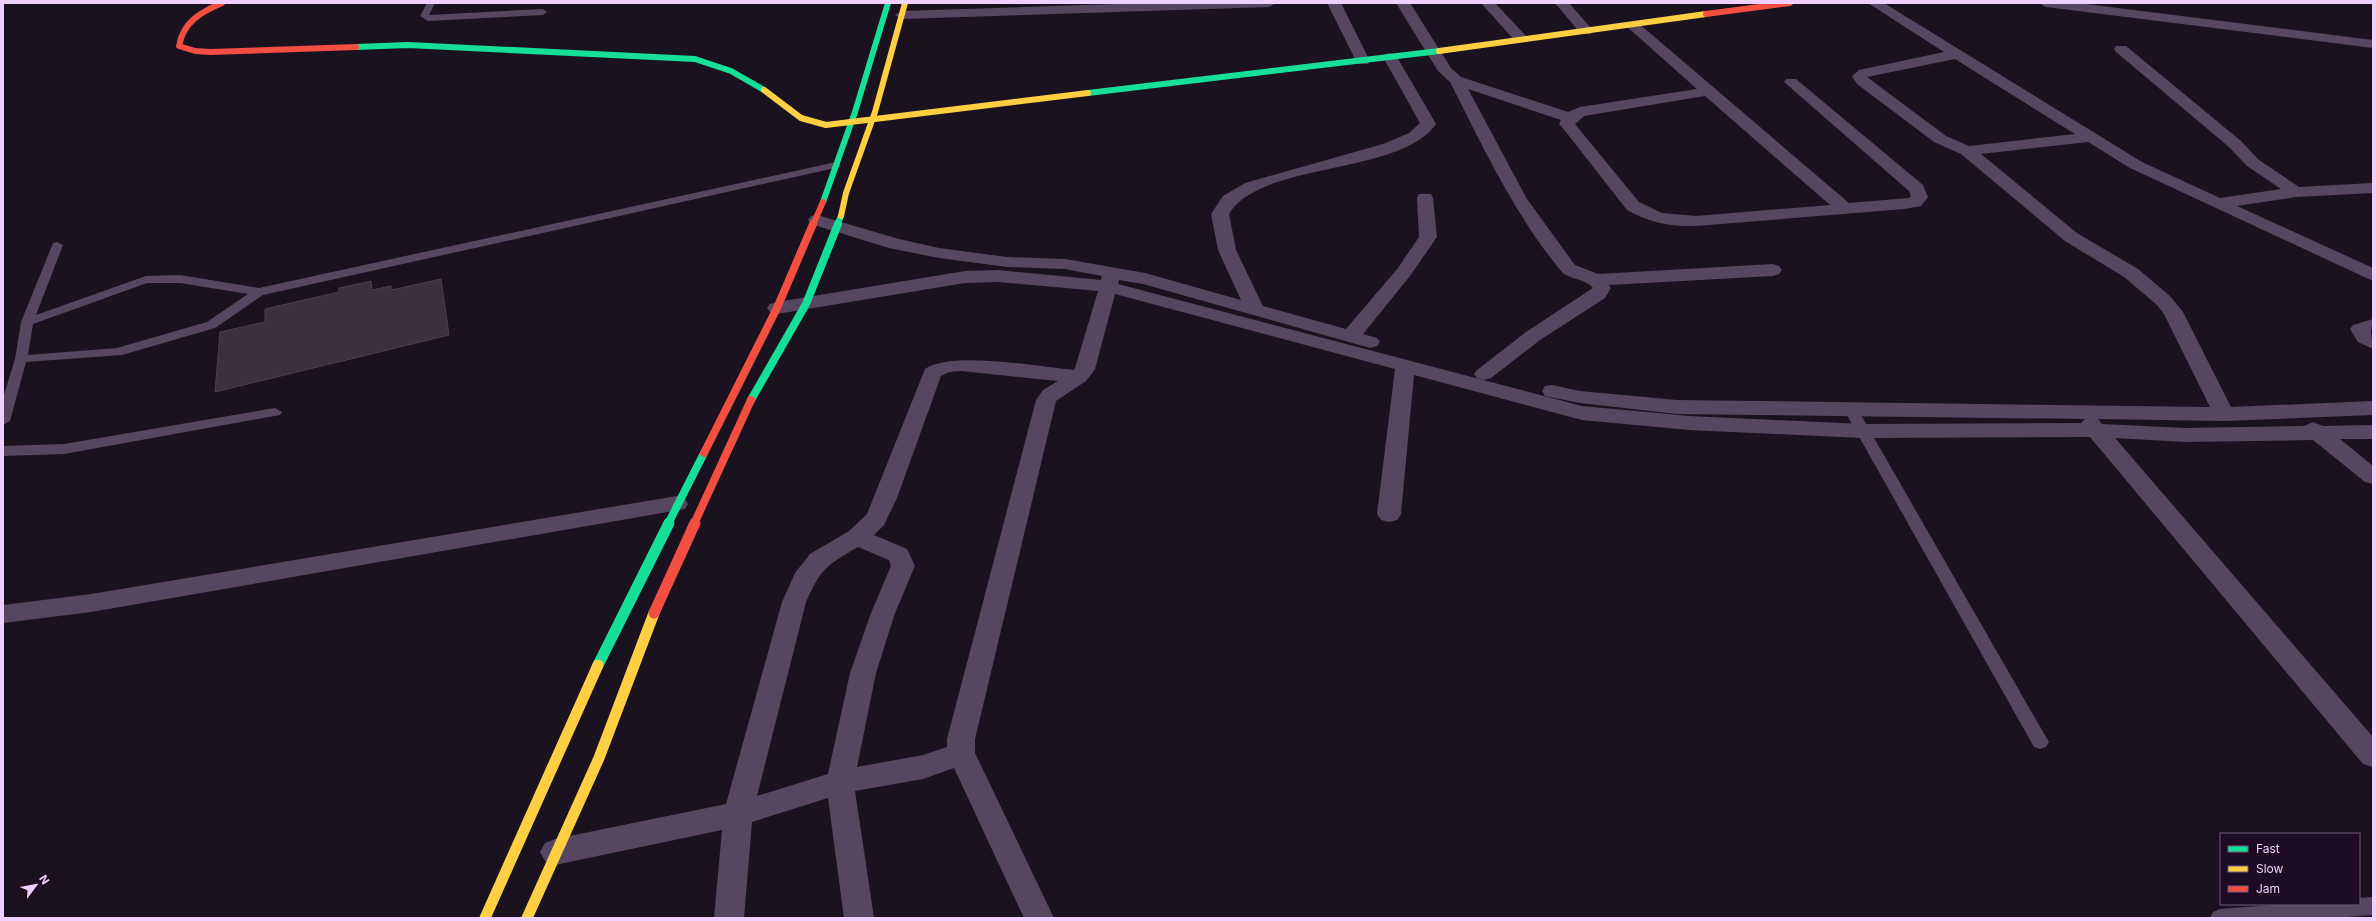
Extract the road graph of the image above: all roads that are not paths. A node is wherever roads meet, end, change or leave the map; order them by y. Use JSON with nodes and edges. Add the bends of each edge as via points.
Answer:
{"nodes":[{"id":1,"x":222,"y":3,"type":"edge"},
{"id":2,"x":431,"y":3,"type":"edge"},
{"id":3,"x":888,"y":3,"type":"edge"},
{"id":4,"x":1270,"y":3,"type":"edge"},
{"id":5,"x":1334,"y":3,"type":"edge"},
{"id":6,"x":1403,"y":3,"type":"edge"},
{"id":7,"x":1488,"y":3,"type":"edge"},
{"id":8,"x":1562,"y":3,"type":"edge"},
{"id":9,"x":1790,"y":3,"type":"edge"},
{"id":10,"x":1875,"y":3,"type":"edge"},
{"id":11,"x":2046,"y":3,"type":"edge"},
{"id":12,"x":1747,"y":6,"type":"edge"},
{"id":13,"x":904,"y":9,"type":"edge"},
{"id":14,"x":543,"y":12,"type":"dead end"},
{"id":15,"x":1632,"y":25,"type":"junction"},
{"id":16,"x":1586,"y":31,"type":"junction"},
{"id":17,"x":1521,"y":39,"type":"junction"},
{"id":18,"x":2373,"y":44,"type":"edge"},
{"id":19,"x":2121,"y":49,"type":"dead end"},
{"id":20,"x":1432,"y":51,"type":"junction"},
{"id":21,"x":1956,"y":54,"type":"junction"},
{"id":22,"x":1390,"y":57,"type":"junction"},
{"id":23,"x":1363,"y":61,"type":"junction"},
{"id":24,"x":1456,"y":80,"type":"junction"},
{"id":25,"x":1791,"y":82,"type":"dead end"},
{"id":26,"x":1710,"y":91,"type":"junction"},
{"id":27,"x":873,"y":118,"type":"junction"},
{"id":28,"x":1570,"y":118,"type":"junction"},
{"id":29,"x":852,"y":121,"type":"junction"},
{"id":30,"x":2089,"y":137,"type":"junction"},
{"id":31,"x":1967,"y":150,"type":"junction"},
{"id":32,"x":836,"y":165,"type":"junction"},
{"id":33,"x":2373,"y":188,"type":"edge"},
{"id":34,"x":2296,"y":192,"type":"junction"},
{"id":35,"x":1424,"y":198,"type":"dead end"},
{"id":36,"x":2218,"y":203,"type":"junction"},
{"id":37,"x":1845,"y":209,"type":"junction"},
{"id":38,"x":817,"y":220,"type":"junction"},
{"id":39,"x":838,"y":227,"type":"junction"},
{"id":40,"x":57,"y":245,"type":"dead end"},
{"id":41,"x":1773,"y":270,"type":"dead end"},
{"id":42,"x":2373,"y":275,"type":"edge"},
{"id":43,"x":1109,"y":280,"type":"junction"},
{"id":44,"x":1596,"y":280,"type":"junction"},
{"id":45,"x":259,"y":292,"type":"junction"},
{"id":46,"x":806,"y":304,"type":"junction"},
{"id":47,"x":778,"y":308,"type":"junction"},
{"id":48,"x":1255,"y":310,"type":"junction"},
{"id":49,"x":27,"y":322,"type":"junction"},
{"id":50,"x":2373,"y":325,"type":"edge"},
{"id":51,"x":1351,"y":336,"type":"junction"},
{"id":52,"x":2373,"y":344,"type":"edge"},
{"id":53,"x":20,"y":359,"type":"junction"},
{"id":54,"x":1404,"y":367,"type":"junction"},
{"id":55,"x":1484,"y":374,"type":"junction"},
{"id":56,"x":1079,"y":377,"type":"junction"},
{"id":57,"x":2373,"y":408,"type":"edge"},
{"id":58,"x":1850,"y":410,"type":"junction"},
{"id":59,"x":2291,"y":410,"type":"junction"},
{"id":60,"x":275,"y":412,"type":"dead end"},
{"id":61,"x":2080,"y":413,"type":"junction"},
{"id":62,"x":2224,"y":414,"type":"junction"},
{"id":63,"x":3,"y":421,"type":"edge"},
{"id":64,"x":2096,"y":430,"type":"junction"},
{"id":65,"x":1862,"y":431,"type":"junction"},
{"id":66,"x":2318,"y":432,"type":"junction"},
{"id":67,"x":2373,"y":432,"type":"edge"},
{"id":68,"x":3,"y":451,"type":"edge"},
{"id":69,"x":2373,"y":477,"type":"edge"},
{"id":70,"x":677,"y":504,"type":"junction"},
{"id":71,"x":1389,"y":514,"type":"dead end"},
{"id":72,"x":857,"y":537,"type":"junction"},
{"id":73,"x":3,"y":614,"type":"edge"},
{"id":74,"x":2040,"y":742,"type":"dead end"},
{"id":75,"x":961,"y":754,"type":"junction"},
{"id":76,"x":2372,"y":755,"type":"edge"},
{"id":77,"x":840,"y":782,"type":"junction"},
{"id":78,"x":738,"y":814,"type":"junction"},
{"id":79,"x":555,"y":852,"type":"junction"},
{"id":80,"x":2373,"y":906,"type":"edge"},
{"id":81,"x":485,"y":918,"type":"edge"},
{"id":82,"x":527,"y":918,"type":"edge"},
{"id":83,"x":729,"y":918,"type":"edge"},
{"id":84,"x":859,"y":918,"type":"edge"},
{"id":85,"x":1039,"y":918,"type":"edge"},
{"id":86,"x":2220,"y":918,"type":"edge"}],
"edges":[{"from":1,"to":29,"type":"street","via":[[195,17],[181,32],[179,46],[194,52],[210,52],[408,45],[695,59],[718,65],[748,78],[811,123],[828,127]]},
{"from":2,"to":14,"type":"lane","via":[[424,16],[428,18]]},
{"from":3,"to":29,"type":"street"},
{"from":4,"to":13,"type":"street"},
{"from":5,"to":23,"type":"street"},
{"from":6,"to":20,"type":"street"},
{"from":7,"to":17,"type":"street"},
{"from":8,"to":16,"type":"street"},
{"from":9,"to":12,"type":"street"},
{"from":10,"to":21,"type":"street"},
{"from":11,"to":18,"type":"street"},
{"from":12,"to":15,"type":"street"},
{"from":13,"to":27,"type":"street"},
{"from":15,"to":16,"type":"street"},
{"from":15,"to":26,"type":"street"},
{"from":16,"to":17,"type":"street"},
{"from":17,"to":20,"type":"street"},
{"from":19,"to":34,"type":"street","via":[[2235,144],[2253,163]]},
{"from":20,"to":22,"type":"street"},
{"from":20,"to":24,"type":"street","via":[[1445,71]]},
{"from":21,"to":30,"type":"street"},
{"from":21,"to":31,"type":"street","via":[[1859,76],[1862,82],[1940,139]]},
{"from":22,"to":23,"type":"street"},
{"from":22,"to":48,"type":"street","via":[[1428,124],[1426,129],[1396,145],[1272,179],[1245,190],[1224,204],[1220,212],[1222,234]]},
{"from":23,"to":27,"type":"street"},
{"from":24,"to":28,"type":"street"},
{"from":24,"to":44,"type":"street","via":[[1519,200],[1569,269]]},
{"from":25,"to":37,"type":"street","via":[[1917,189],[1920,197],[1910,203]]},
{"from":26,"to":28,"type":"street","via":[[1580,112]]},
{"from":26,"to":37,"type":"street"},
{"from":27,"to":29,"type":"street"},
{"from":27,"to":39,"type":"street","via":[[846,193]]},
{"from":28,"to":37,"type":"street","via":[[1567,124],[1633,206],[1652,217],[1680,222]]},
{"from":29,"to":32,"type":"street"},
{"from":30,"to":31,"type":"street"},
{"from":30,"to":36,"type":"street","via":[[2163,179]]},
{"from":31,"to":62,"type":"street","via":[[2071,237],[2118,264],[2162,300],[2173,312]]},
{"from":32,"to":38,"type":"street"},
{"from":32,"to":45,"type":"lane"},
{"from":33,"to":34,"type":"street"},
{"from":34,"to":36,"type":"street"},
{"from":35,"to":51,"type":"street","via":[[1428,237],[1404,272]]},
{"from":36,"to":42,"type":"street"},
{"from":38,"to":39,"type":"street"},
{"from":38,"to":47,"type":"street"},
{"from":39,"to":43,"type":"street","via":[[895,244],[939,253],[1007,262],[1065,264]]},
{"from":39,"to":46,"type":"street"},
{"from":40,"to":49,"type":"lane"},
{"from":41,"to":44,"type":"street"},
{"from":43,"to":46,"type":"street","via":[[965,277]]},
{"from":43,"to":48,"type":"street","via":[[1145,279]]},
{"from":43,"to":54,"type":"street"},
{"from":43,"to":56,"type":"street","via":[[1085,369]]},
{"from":44,"to":55,"type":"street","via":[[1602,288],[1598,294],[1533,336]]},
{"from":45,"to":49,"type":"lane","via":[[180,279],[146,280]]},
{"from":45,"to":53,"type":"lane","via":[[211,325],[126,350]]},
{"from":46,"to":47,"type":"street"},
{"from":46,"to":79,"type":"street","via":[[750,401],[644,635],[599,758]]},
{"from":47,"to":70,"type":"street"},
{"from":48,"to":51,"type":"street"},
{"from":49,"to":53,"type":"lane"},
{"from":50,"to":52,"type":"street","via":[[2360,330]]},
{"from":51,"to":55,"type":"street"},
{"from":53,"to":63,"type":"lane"},
{"from":54,"to":65,"type":"street","via":[[1582,413],[1689,424]]},
{"from":54,"to":71,"type":"street"},
{"from":55,"to":58,"type":"street","via":[[1580,397],[1677,407]]},
{"from":56,"to":72,"type":"street","via":[[960,365],[939,368],[932,373],[886,498],[876,519]]},
{"from":56,"to":75,"type":"street","via":[[1046,400],[961,739]]},
{"from":57,"to":59,"type":"street"},
{"from":58,"to":61,"type":"street"},
{"from":58,"to":65,"type":"lane"},
{"from":59,"to":62,"type":"street"},
{"from":59,"to":66,"type":"street"},
{"from":60,"to":68,"type":"lane","via":[[64,449]]},
{"from":61,"to":62,"type":"street"},
{"from":61,"to":64,"type":"street"},
{"from":64,"to":65,"type":"street"},
{"from":64,"to":66,"type":"street","via":[[2186,435]]},
{"from":64,"to":76,"type":"street"},
{"from":65,"to":74,"type":"lane"},
{"from":66,"to":67,"type":"street"},
{"from":66,"to":69,"type":"street"},
{"from":70,"to":73,"type":"street","via":[[91,603]]},
{"from":70,"to":81,"type":"street","via":[[585,691]]},
{"from":72,"to":77,"type":"street","via":[[899,555],[903,566],[882,614],[863,673]]},
{"from":72,"to":78,"type":"street","via":[[818,560],[807,573],[794,602]]},
{"from":75,"to":77,"type":"street","via":[[923,766]]},
{"from":75,"to":85,"type":"street"},
{"from":77,"to":78,"type":"street"},
{"from":77,"to":84,"type":"street"},
{"from":78,"to":79,"type":"street"},
{"from":78,"to":83,"type":"street"},
{"from":79,"to":82,"type":"street"},
{"from":80,"to":86,"type":"lane"}]}
